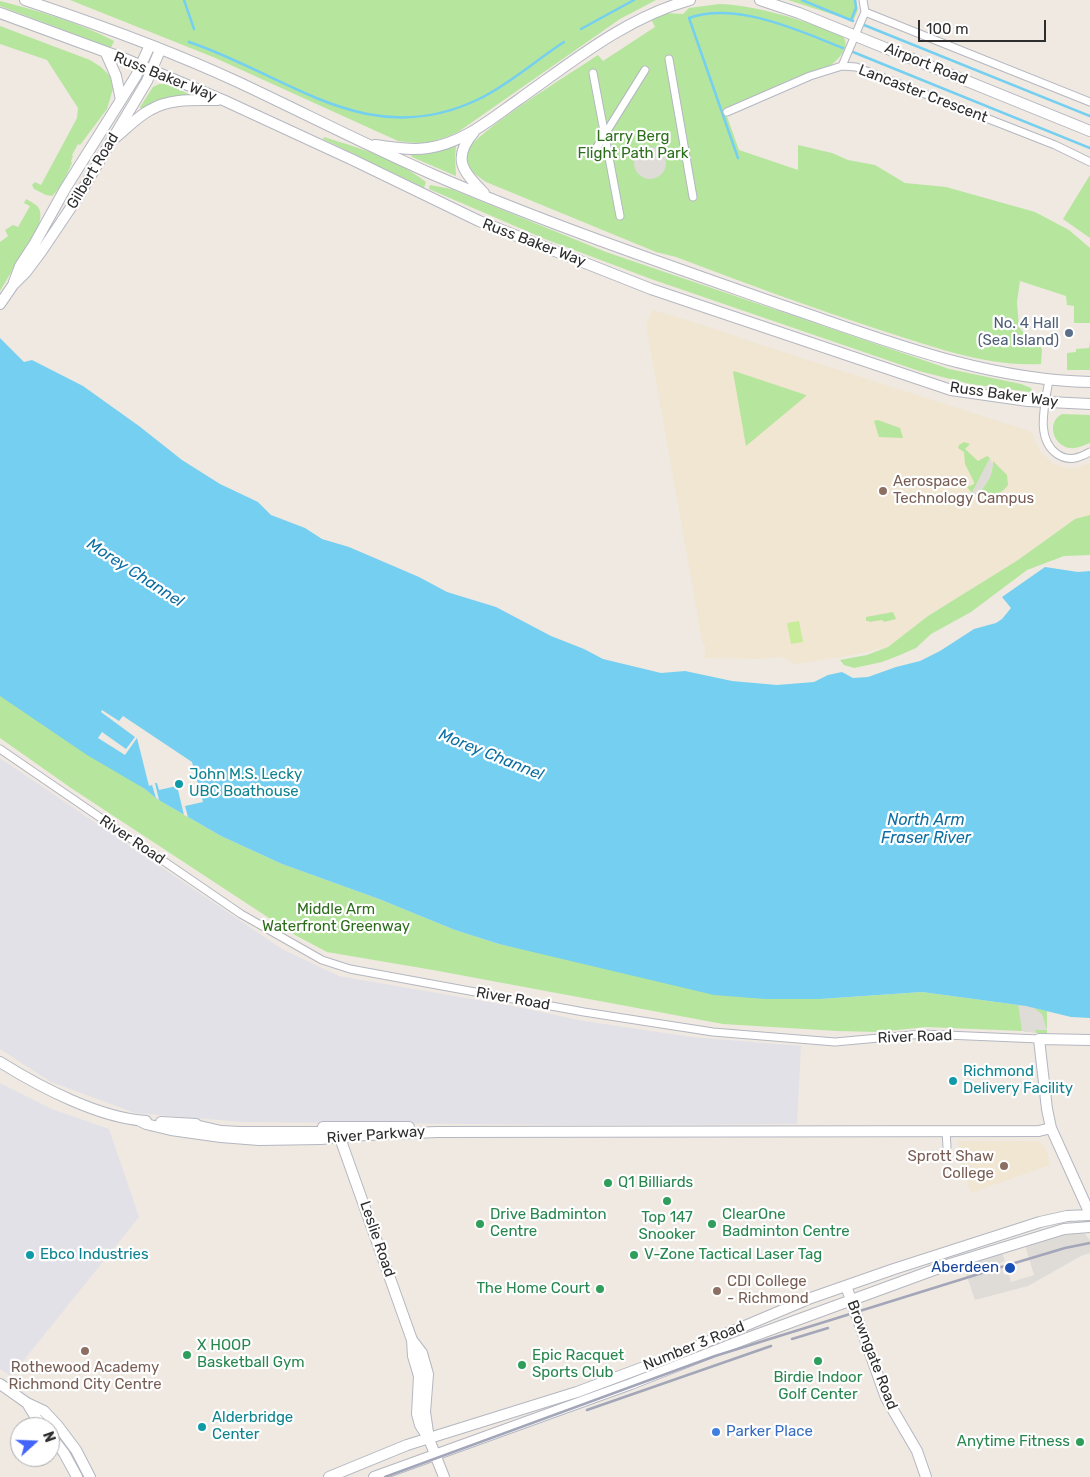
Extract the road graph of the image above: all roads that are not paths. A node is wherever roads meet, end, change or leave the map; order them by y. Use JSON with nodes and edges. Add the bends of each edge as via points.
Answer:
{"nodes":[{"id":1,"x":26,"y":0,"type":"edge"},
{"id":2,"x":690,"y":0,"type":"edge"},
{"id":3,"x":760,"y":0,"type":"edge"},
{"id":4,"x":863,"y":0,"type":"edge"},
{"id":5,"x":864,"y":12,"type":"junction"},
{"id":6,"x":0,"y":14,"type":"edge"},
{"id":7,"x":855,"y":36,"type":"junction"},
{"id":8,"x":155,"y":47,"type":"junction"},
{"id":9,"x":106,"y":53,"type":"junction"},
{"id":10,"x":669,"y":59,"type":"dead end"},
{"id":11,"x":142,"y":66,"type":"junction"},
{"id":12,"x":842,"y":66,"type":"junction"},
{"id":13,"x":152,"y":70,"type":"junction"},
{"id":14,"x":645,"y":70,"type":"dead end"},
{"id":15,"x":593,"y":73,"type":"dead end"},
{"id":16,"x":121,"y":100,"type":"junction"},
{"id":17,"x":223,"y":100,"type":"junction"},
{"id":18,"x":1090,"y":102,"type":"edge"},
{"id":19,"x":727,"y":112,"type":"dead end"},
{"id":20,"x":476,"y":129,"type":"junction"},
{"id":21,"x":1090,"y":132,"type":"edge"},
{"id":22,"x":605,"y":135,"type":"junction"},
{"id":23,"x":110,"y":142,"type":"junction"},
{"id":24,"x":367,"y":144,"type":"junction"},
{"id":25,"x":597,"y":147,"type":"dead end"},
{"id":26,"x":1090,"y":162,"type":"edge"},
{"id":27,"x":487,"y":197,"type":"junction"},
{"id":28,"x":693,"y":197,"type":"dead end"},
{"id":29,"x":620,"y":216,"type":"dead end"},
{"id":30,"x":10,"y":289,"type":"junction"},
{"id":31,"x":0,"y":304,"type":"edge"},
{"id":32,"x":1049,"y":380,"type":"junction"},
{"id":33,"x":1090,"y":382,"type":"edge"},
{"id":34,"x":1046,"y":402,"type":"junction"},
{"id":35,"x":1090,"y":404,"type":"edge"},
{"id":36,"x":1090,"y":452,"type":"edge"},
{"id":37,"x":0,"y":749,"type":"edge"},
{"id":38,"x":1039,"y":1039,"type":"junction"},
{"id":39,"x":1090,"y":1040,"type":"edge"},
{"id":40,"x":0,"y":1062,"type":"edge"},
{"id":41,"x":140,"y":1121,"type":"junction"},
{"id":42,"x":191,"y":1124,"type":"junction"},
{"id":43,"x":1051,"y":1128,"type":"junction"},
{"id":44,"x":946,"y":1131,"type":"junction"},
{"id":45,"x":437,"y":1132,"type":"junction"},
{"id":46,"x":340,"y":1138,"type":"junction"},
{"id":47,"x":947,"y":1147,"type":"dead end"},
{"id":48,"x":1090,"y":1214,"type":"edge"},
{"id":49,"x":1090,"y":1227,"type":"edge"},
{"id":50,"x":846,"y":1286,"type":"junction"},
{"id":51,"x":851,"y":1300,"type":"junction"},
{"id":52,"x":0,"y":1384,"type":"edge"},
{"id":53,"x":27,"y":1403,"type":"junction"},
{"id":54,"x":35,"y":1417,"type":"edge"},
{"id":55,"x":429,"y":1439,"type":"junction"},
{"id":56,"x":60,"y":1448,"type":"edge"},
{"id":57,"x":435,"y":1455,"type":"junction"},
{"id":58,"x":77,"y":1477,"type":"edge"},
{"id":59,"x":90,"y":1477,"type":"edge"},
{"id":60,"x":329,"y":1477,"type":"edge"},
{"id":61,"x":374,"y":1477,"type":"edge"},
{"id":62,"x":444,"y":1477,"type":"edge"},
{"id":63,"x":926,"y":1477,"type":"edge"}],
"edges":[{"from":1,"to":8,"type":"main road","name":"Russ Baker Way"},
{"from":2,"to":20,"type":"main road","via":[[627,26]]},
{"from":3,"to":7,"type":"main road","name":"Airport Road"},
{"from":4,"to":5,"type":"street"},
{"from":5,"to":7,"type":"street"},
{"from":5,"to":18,"type":"street"},
{"from":6,"to":9,"type":"main road","name":"Russ Baker Way"},
{"from":7,"to":12,"type":"street"},
{"from":7,"to":21,"type":"main road","name":"Airport Road"},
{"from":8,"to":11,"type":"main road","name":"Gilbert Road"},
{"from":8,"to":13,"type":"main road","name":"Gilbert Road"},
{"from":8,"to":24,"type":"main road","name":"Russ Baker Way","via":[[236,81]]},
{"from":9,"to":11,"type":"main road","name":"Russ Baker Way"},
{"from":9,"to":16,"type":"main road","via":[[116,76]]},
{"from":10,"to":28,"type":"street"},
{"from":11,"to":13,"type":"main road","name":"Russ Baker Way"},
{"from":11,"to":16,"type":"main road","name":"Gilbert Road"},
{"from":12,"to":19,"type":"street","name":"Lancaster Crescent","via":[[810,76]]},
{"from":12,"to":26,"type":"street","name":"Lancaster Crescent","via":[[865,70]]},
{"from":13,"to":17,"type":"main road","name":"Russ Baker Way"},
{"from":13,"to":23,"type":"main road","name":"Gilbert Road"},
{"from":14,"to":22,"type":"street"},
{"from":15,"to":22,"type":"street"},
{"from":16,"to":30,"type":"main road","name":"Gilbert Road","via":[[54,207]]},
{"from":17,"to":23,"type":"main road","via":[[178,100],[163,104],[150,109]]},
{"from":17,"to":34,"type":"main road","name":"Russ Baker Way","via":[[479,221],[651,289],[951,390]]},
{"from":20,"to":24,"type":"main road","via":[[459,139],[418,150]]},
{"from":20,"to":27,"type":"main road","via":[[462,150],[461,161],[464,170]]},
{"from":22,"to":25,"type":"street"},
{"from":22,"to":29,"type":"street"},
{"from":23,"to":30,"type":"main road","name":"Gilbert Road","via":[[41,252]]},
{"from":24,"to":27,"type":"main road","name":"Russ Baker Way"},
{"from":27,"to":32,"type":"main road","name":"Russ Baker Way","via":[[629,252],[893,343],[958,363]]},
{"from":30,"to":31,"type":"main road"},
{"from":32,"to":33,"type":"main road","name":"Russ Baker Way"},
{"from":32,"to":34,"type":"street"},
{"from":34,"to":35,"type":"main road","name":"Russ Baker Way"},
{"from":34,"to":36,"type":"street","via":[[1044,432],[1053,451],[1070,459]]},
{"from":37,"to":38,"type":"street","name":"River Road","via":[[240,914],[322,960],[350,969],[713,1032],[835,1042],[923,1034]]},
{"from":38,"to":39,"type":"main road","name":"River Road"},
{"from":38,"to":43,"type":"main road"},
{"from":40,"to":41,"type":"main road","via":[[23,1077],[84,1105]]},
{"from":41,"to":42,"type":"main road","name":"River Parkway"},
{"from":41,"to":46,"type":"main road","name":"River Parkway","via":[[171,1130],[239,1139]]},
{"from":42,"to":45,"type":"main road","name":"River Parkway","via":[[415,1126]]},
{"from":42,"to":46,"type":"main road","via":[[221,1131],[331,1132]]},
{"from":43,"to":44,"type":"main road","via":[[1039,1131]]},
{"from":43,"to":48,"type":"main road"},
{"from":44,"to":45,"type":"main road"},
{"from":44,"to":47,"type":"street"},
{"from":45,"to":46,"type":"main road","name":"River Parkway"},
{"from":46,"to":55,"type":"main road","name":"Leslie Road","via":[[412,1340],[419,1376],[417,1414]]},
{"from":48,"to":50,"type":"main road","name":"Number 3 Road","via":[[1040,1222]]},
{"from":49,"to":51,"type":"main road","name":"Number 3 Road","via":[[1064,1229],[1029,1239]]},
{"from":50,"to":51,"type":"main road","name":"Browngate Road"},
{"from":50,"to":55,"type":"main road","name":"Number 3 Road","via":[[592,1386]]},
{"from":51,"to":57,"type":"main road","name":"Number 3 Road"},
{"from":51,"to":63,"type":"main road","name":"Browngate Road","via":[[886,1398],[917,1451]]},
{"from":52,"to":53,"type":"main road"},
{"from":53,"to":54,"type":"main road"},
{"from":53,"to":59,"type":"main road","via":[[44,1411],[58,1426]]},
{"from":55,"to":57,"type":"main road","name":"Leslie Road"},
{"from":55,"to":60,"type":"main road","name":"Number 3 Road"},
{"from":56,"to":58,"type":"main road"},
{"from":57,"to":61,"type":"main road","name":"Number 3 Road"},
{"from":57,"to":62,"type":"main road","name":"Leslie Road"}]}
